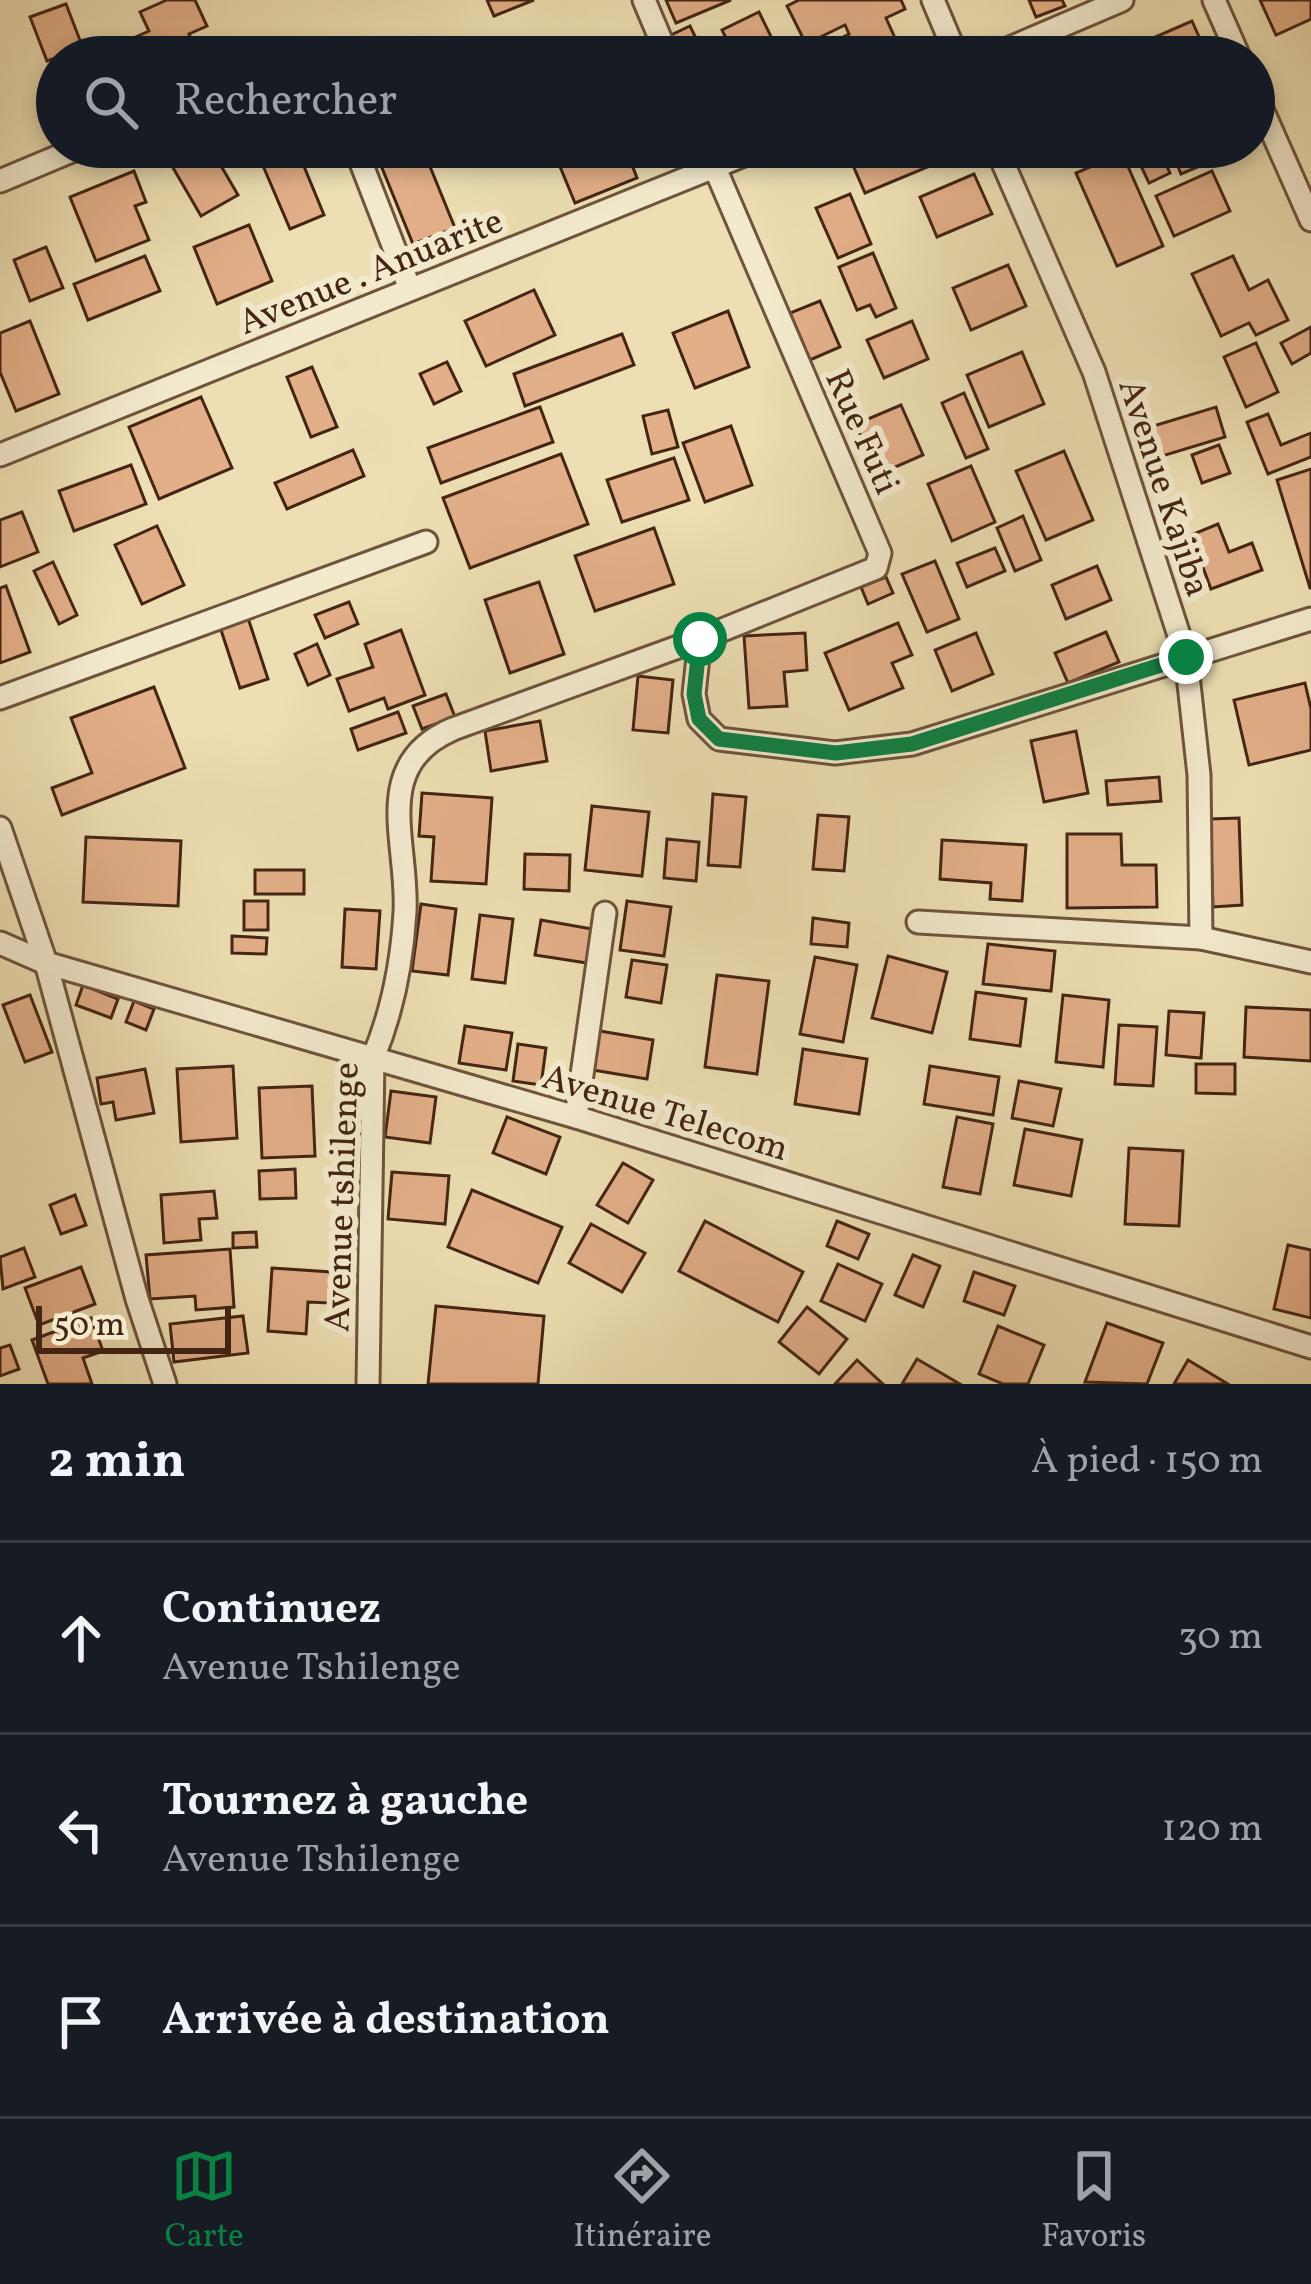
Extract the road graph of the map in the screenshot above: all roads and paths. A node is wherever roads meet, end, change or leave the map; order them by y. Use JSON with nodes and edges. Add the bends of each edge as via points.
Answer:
{"nodes":[{"id":1,"x":644,"y":0,"type":"edge"},
{"id":2,"x":933,"y":0,"type":"edge"},
{"id":3,"x":1122,"y":0,"type":"edge"},
{"id":4,"x":1214,"y":0,"type":"edge"},
{"id":5,"x":659,"y":36,"type":"edge"},
{"id":6,"x":948,"y":36,"type":"edge"},
{"id":7,"x":1038,"y":36,"type":"edge"},
{"id":8,"x":1230,"y":36,"type":"edge"},
{"id":9,"x":1275,"y":139,"type":"edge"},
{"id":10,"x":36,"y":166,"type":"edge"},
{"id":11,"x":363,"y":168,"type":"edge"},
{"id":12,"x":685,"y":168,"type":"edge"},
{"id":13,"x":715,"y":168,"type":"edge"},
{"id":14,"x":1005,"y":168,"type":"edge"},
{"id":15,"x":0,"y":181,"type":"edge"},
{"id":16,"x":1311,"y":220,"type":"edge"},
{"id":17,"x":410,"y":289,"type":"junction"},
{"id":18,"x":0,"y":455,"type":"edge"},
{"id":19,"x":427,"y":542,"type":"dead end"},
{"id":20,"x":1311,"y":619,"type":"edge"},
{"id":21,"x":700,"y":639,"type":"junction"},
{"id":22,"x":1186,"y":657,"type":"junction"},
{"id":23,"x":0,"y":698,"type":"edge"},
{"id":24,"x":432,"y":738,"type":"joint"},
{"id":25,"x":0,"y":828,"type":"edge"},
{"id":26,"x":605,"y":914,"type":"dead end"},
{"id":27,"x":918,"y":922,"type":"dead end"},
{"id":28,"x":1201,"y":938,"type":"junction"},
{"id":29,"x":0,"y":943,"type":"edge"},
{"id":30,"x":1311,"y":962,"type":"edge"},
{"id":31,"x":46,"y":963,"type":"junction"},
{"id":32,"x":373,"y":1058,"type":"junction"},
{"id":33,"x":576,"y":1117,"type":"junction"},
{"id":34,"x":1311,"y":1347,"type":"edge"},
{"id":35,"x":164,"y":1384,"type":"edge"},
{"id":36,"x":368,"y":1384,"type":"edge"}],
"edges":[{"from":1,"to":5,"type":"street"},
{"from":2,"to":6,"type":"street"},
{"from":3,"to":7,"type":"street"},
{"from":4,"to":8,"type":"street"},
{"from":9,"to":16,"type":"street"},
{"from":10,"to":15,"type":"street"},
{"from":11,"to":17,"type":"street"},
{"from":12,"to":17,"type":"street","name":"Avenue . Anuarite"},
{"from":13,"to":21,"type":"street","name":"Rue Futi","via":[[880,553],[875,568]]},
{"from":14,"to":22,"type":"street","name":"Avenue Kajiba","via":[[1094,372]]},
{"from":17,"to":18,"type":"street","name":"Avenue . Anuarite"},
{"from":19,"to":23,"type":"street"},
{"from":20,"to":22,"type":"street"},
{"from":21,"to":22,"type":"street","via":[[694,694],[699,719],[719,739],[836,753],[912,744]]},
{"from":21,"to":24,"type":"street","name":"Rue Futi"},
{"from":22,"to":28,"type":"street","name":"Avenue Kajiba","via":[[1199,775]]},
{"from":24,"to":32,"type":"street","name":"Avenue tshilenge","via":[[412,758],[399,792],[405,910],[390,1019]]},
{"from":25,"to":31,"type":"street"},
{"from":26,"to":33,"type":"street"},
{"from":27,"to":28,"type":"street"},
{"from":28,"to":30,"type":"street"},
{"from":29,"to":31,"type":"street","name":"Avenue Telecom"},
{"from":31,"to":32,"type":"street","name":"Avenue Telecom"},
{"from":31,"to":35,"type":"street"},
{"from":32,"to":33,"type":"street","name":"Avenue Telecom"},
{"from":32,"to":36,"type":"street","name":"Avenue tshilenge"},
{"from":33,"to":34,"type":"street","name":"Avenue Telecom"}]}
